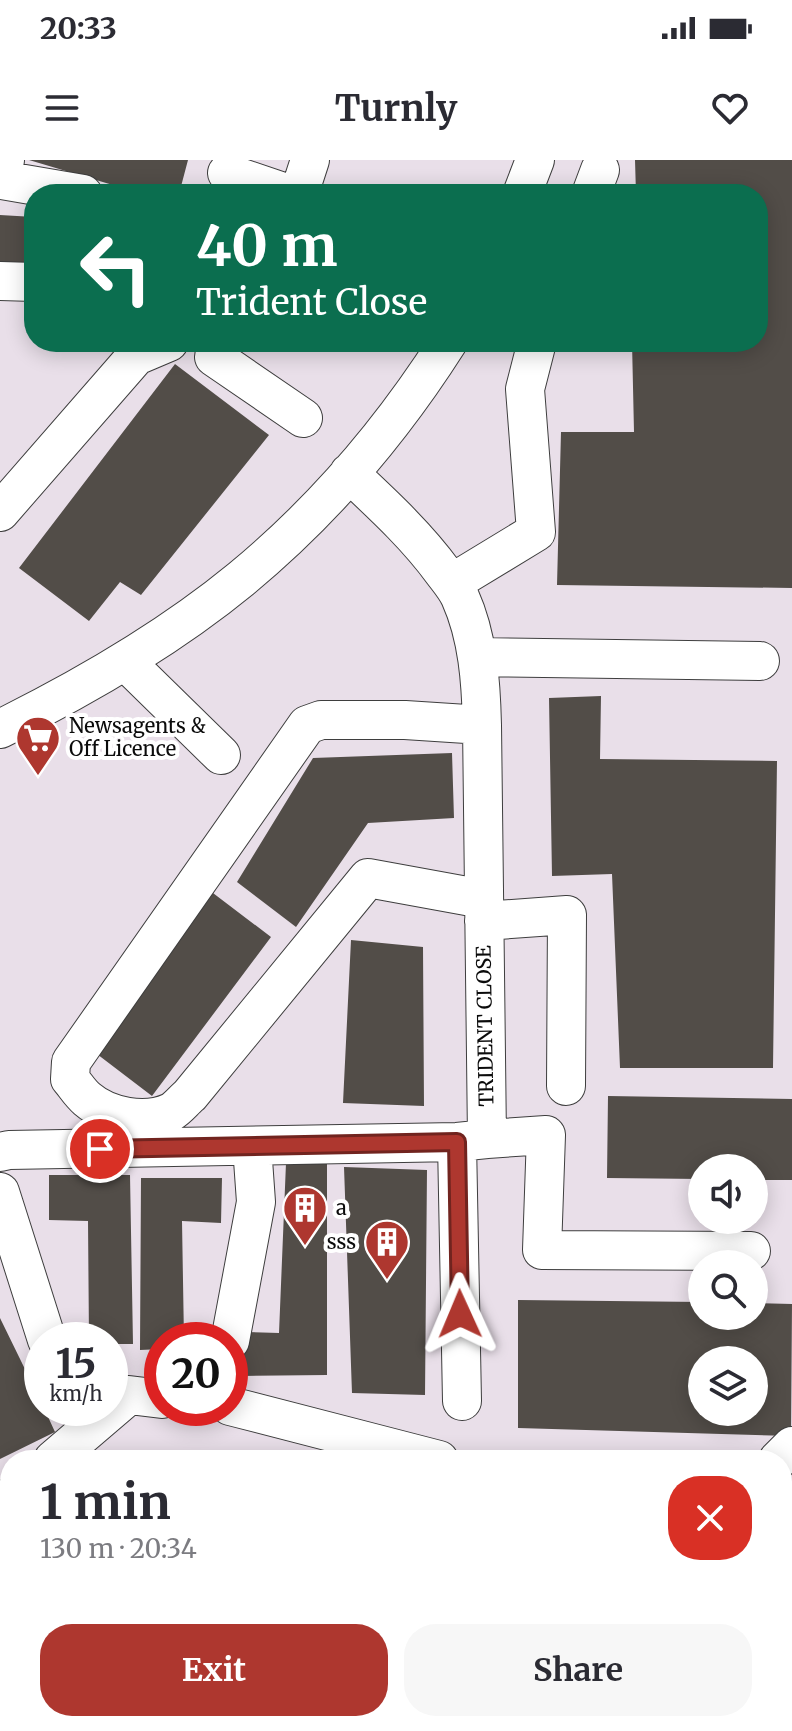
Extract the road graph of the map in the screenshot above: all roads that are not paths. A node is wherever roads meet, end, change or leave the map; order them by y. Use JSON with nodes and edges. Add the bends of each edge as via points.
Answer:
{"nodes":[{"id":1,"x":5,"y":160,"type":"edge"},
{"id":2,"x":310,"y":160,"type":"edge"},
{"id":3,"x":535,"y":160,"type":"edge"},
{"id":4,"x":226,"y":176,"type":"edge"},
{"id":5,"x":24,"y":184,"type":"edge"},
{"id":6,"x":254,"y":184,"type":"edge"},
{"id":7,"x":302,"y":184,"type":"edge"},
{"id":8,"x":526,"y":184,"type":"edge"},
{"id":9,"x":0,"y":281,"type":"edge"},
{"id":10,"x":24,"y":282,"type":"edge"},
{"id":11,"x":145,"y":352,"type":"edge"},
{"id":12,"x":217,"y":352,"type":"edge"},
{"id":13,"x":441,"y":352,"type":"edge"},
{"id":14,"x":534,"y":352,"type":"edge"},
{"id":15,"x":303,"y":418,"type":"dead end"},
{"id":16,"x":349,"y":473,"type":"junction"},
{"id":17,"x":0,"y":512,"type":"edge"},
{"id":18,"x":452,"y":583,"type":"junction"},
{"id":19,"x":477,"y":657,"type":"junction"},
{"id":20,"x":125,"y":661,"type":"junction"},
{"id":21,"x":760,"y":661,"type":"dead end"},
{"id":22,"x":482,"y":725,"type":"junction"},
{"id":23,"x":0,"y":729,"type":"edge"},
{"id":24,"x":221,"y":755,"type":"dead end"},
{"id":25,"x":483,"y":910,"type":"junction"},
{"id":26,"x":566,"y":1086,"type":"dead end"},
{"id":27,"x":472,"y":1140,"type":"junction"},
{"id":28,"x":252,"y":1146,"type":"junction"},
{"id":29,"x":0,"y":1152,"type":"edge"},
{"id":30,"x":0,"y":1192,"type":"edge"},
{"id":31,"x":688,"y":1251,"type":"edge"},
{"id":32,"x":41,"y":1322,"type":"edge"},
{"id":33,"x":234,"y":1322,"type":"edge"},
{"id":34,"x":144,"y":1397,"type":"edge"},
{"id":35,"x":462,"y":1401,"type":"dead end"},
{"id":36,"x":248,"y":1411,"type":"edge"},
{"id":37,"x":65,"y":1450,"type":"edge"},
{"id":38,"x":400,"y":1450,"type":"edge"}],
"edges":[{"from":1,"to":5,"type":"street","via":[[1,180]]},
{"from":2,"to":7,"type":"street"},
{"from":3,"to":8,"type":"street"},
{"from":4,"to":6,"type":"street"},
{"from":9,"to":10,"type":"street"},
{"from":11,"to":17,"type":"street","via":[[136,356]]},
{"from":12,"to":15,"type":"street","via":[[214,357]]},
{"from":13,"to":16,"type":"street"},
{"from":14,"to":18,"type":"street","via":[[525,389],[536,532]]},
{"from":16,"to":18,"type":"street","name":"TRIDENT CLOSE","via":[[416,538]]},
{"from":16,"to":20,"type":"street","via":[[243,578]]},
{"from":18,"to":19,"type":"street","name":"TRIDENT CLOSE","via":[[467,614]]},
{"from":19,"to":21,"type":"street"},
{"from":19,"to":22,"type":"street","name":"TRIDENT CLOSE"},
{"from":20,"to":23,"type":"street"},
{"from":20,"to":24,"type":"street"},
{"from":22,"to":25,"type":"street","name":"TRIDENT CLOSE"},
{"from":22,"to":25,"type":"street","via":[[321,720],[307,725],[71,1062],[70,1079],[85,1098],[125,1118],[172,1112],[368,878]]},
{"from":25,"to":26,"type":"street","via":[[567,915]]},
{"from":25,"to":27,"type":"street","name":"TRIDENT CLOSE"},
{"from":27,"to":28,"type":"street"},
{"from":27,"to":31,"type":"street","via":[[546,1135],[542,1250]]},
{"from":27,"to":35,"type":"street","name":"TRIDENT CLOSE"},
{"from":28,"to":29,"type":"street"},
{"from":28,"to":33,"type":"street","via":[[256,1202]]},
{"from":30,"to":32,"type":"street"},
{"from":34,"to":37,"type":"street","via":[[129,1395]]},
{"from":36,"to":38,"type":"street"}]}
